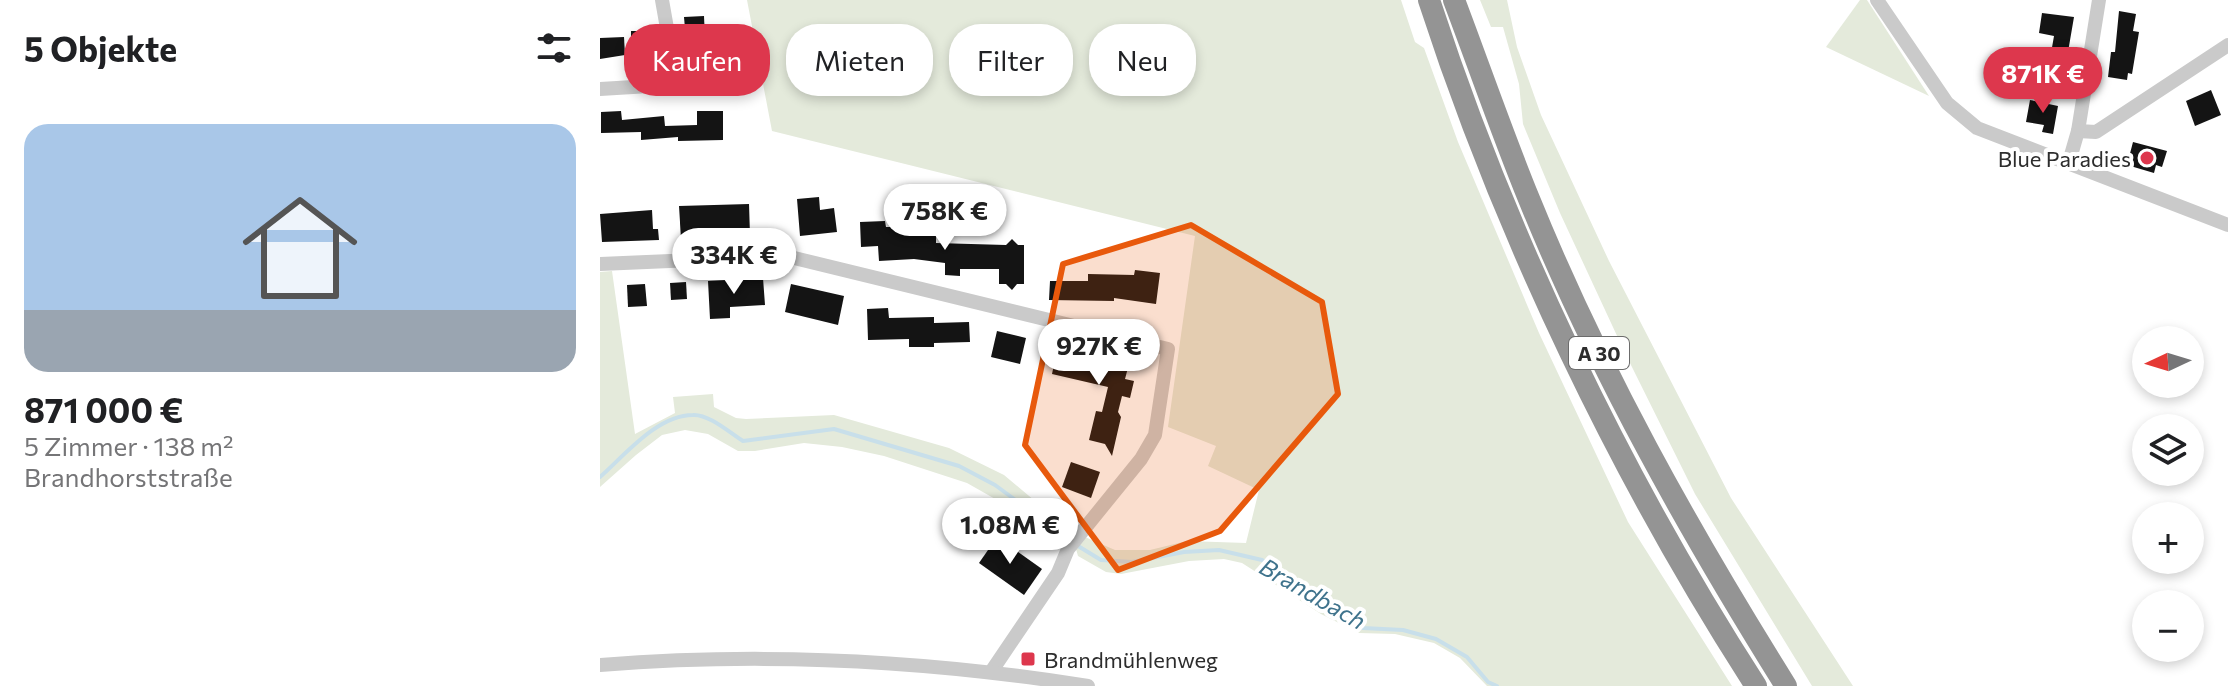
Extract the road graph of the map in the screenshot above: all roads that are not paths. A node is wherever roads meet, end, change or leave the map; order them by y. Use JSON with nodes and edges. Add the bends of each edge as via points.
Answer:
{"nodes":[{"id":1,"x":1429,"y":0,"type":"edge"},
{"id":2,"x":1454,"y":0,"type":"edge"},
{"id":3,"x":1877,"y":0,"type":"edge"},
{"id":4,"x":2099,"y":0,"type":"edge"},
{"id":5,"x":663,"y":5,"type":"edge"},
{"id":6,"x":2228,"y":45,"type":"edge"},
{"id":7,"x":600,"y":89,"type":"edge"},
{"id":8,"x":2078,"y":131,"type":"junction"},
{"id":9,"x":2069,"y":162,"type":"junction"},
{"id":10,"x":2228,"y":225,"type":"edge"},
{"id":11,"x":600,"y":264,"type":"edge"},
{"id":12,"x":600,"y":665,"type":"edge"},
{"id":13,"x":991,"y":672,"type":"junction"},
{"id":14,"x":1088,"y":686,"type":"edge"},
{"id":15,"x":1756,"y":686,"type":"edge"},
{"id":16,"x":1786,"y":686,"type":"edge"}],
"edges":[{"from":1,"to":15,"type":"highway","number":"A 30","via":[[1507,209],[1574,360],[1656,518]]},
{"from":2,"to":16,"type":"highway","number":"A 30","via":[[1529,200],[1599,351],[1677,505]]},
{"from":3,"to":9,"type":"street","via":[[1961,117]]},
{"from":4,"to":8,"type":"street"},
{"from":5,"to":7,"type":"street","via":[[674,68],[666,85]]},
{"from":6,"to":8,"type":"street","via":[[2096,132]]},
{"from":8,"to":9,"type":"street"},
{"from":9,"to":10,"type":"street"},
{"from":11,"to":13,"type":"street","via":[[786,256],[1168,349],[1155,435],[1068,549],[1058,573]]},
{"from":12,"to":13,"type":"street","via":[[672,659],[850,660]]},
{"from":13,"to":14,"type":"street"}]}
